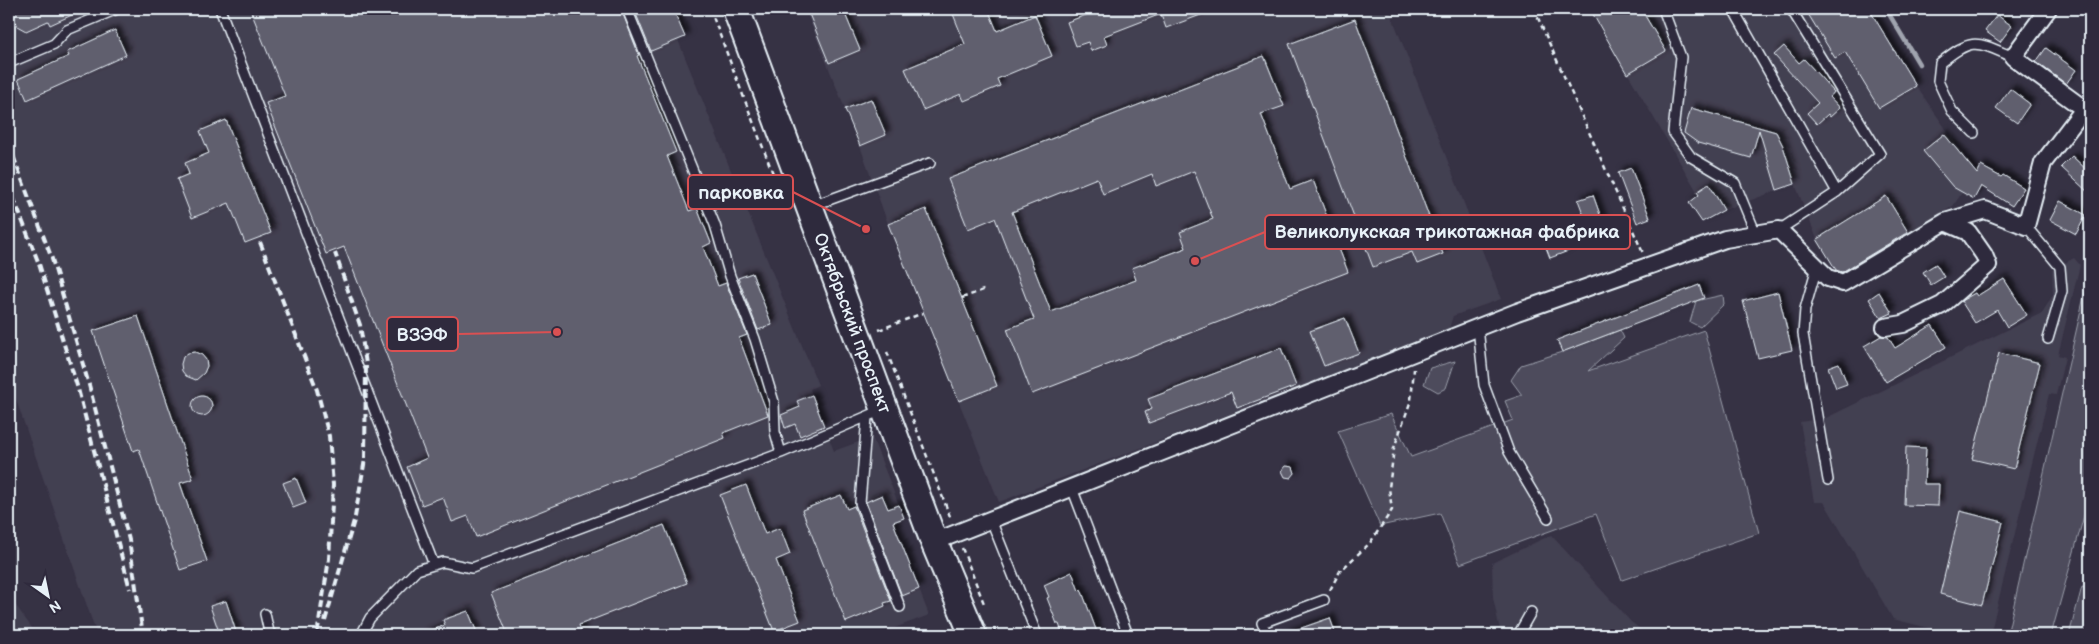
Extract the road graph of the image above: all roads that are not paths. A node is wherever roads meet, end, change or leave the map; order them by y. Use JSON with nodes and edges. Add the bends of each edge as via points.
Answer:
{"nodes":[{"id":1,"x":117,"y":9,"type":"edge"},
{"id":2,"x":220,"y":9,"type":"edge"},
{"id":3,"x":627,"y":9,"type":"edge"},
{"id":4,"x":736,"y":9,"type":"edge"},
{"id":5,"x":1663,"y":9,"type":"edge"},
{"id":6,"x":1733,"y":9,"type":"edge"},
{"id":7,"x":1791,"y":9,"type":"edge"},
{"id":8,"x":2048,"y":9,"type":"edge"},
{"id":9,"x":2013,"y":57,"type":"junction"},
{"id":10,"x":9,"y":63,"type":"edge"},
{"id":11,"x":1974,"y":133,"type":"dead end"},
{"id":12,"x":930,"y":163,"type":"dead end"},
{"id":13,"x":1837,"y":192,"type":"junction"},
{"id":14,"x":809,"y":207,"type":"junction"},
{"id":15,"x":1945,"y":222,"type":"junction"},
{"id":16,"x":2026,"y":226,"type":"junction"},
{"id":17,"x":1779,"y":230,"type":"junction"},
{"id":18,"x":1756,"y":234,"type":"junction"},
{"id":19,"x":1817,"y":267,"type":"junction"},
{"id":20,"x":1478,"y":327,"type":"junction"},
{"id":21,"x":1884,"y":327,"type":"dead end"},
{"id":22,"x":2048,"y":339,"type":"dead end"},
{"id":23,"x":876,"y":413,"type":"junction"},
{"id":24,"x":781,"y":453,"type":"junction"},
{"id":25,"x":1828,"y":480,"type":"dead end"},
{"id":26,"x":1072,"y":488,"type":"junction"},
{"id":27,"x":1548,"y":518,"type":"dead end"},
{"id":28,"x":992,"y":520,"type":"junction"},
{"id":29,"x":934,"y":542,"type":"junction"},
{"id":30,"x":434,"y":565,"type":"junction"},
{"id":31,"x":1324,"y":600,"type":"road end"},
{"id":32,"x":900,"y":607,"type":"dead end"},
{"id":33,"x":1531,"y":612,"type":"dead end"},
{"id":34,"x":265,"y":614,"type":"dead end"},
{"id":35,"x":273,"y":635,"type":"edge"},
{"id":36,"x":361,"y":635,"type":"edge"},
{"id":37,"x":971,"y":635,"type":"edge"},
{"id":38,"x":1037,"y":635,"type":"edge"},
{"id":39,"x":1128,"y":635,"type":"edge"},
{"id":40,"x":1266,"y":635,"type":"edge"},
{"id":41,"x":1518,"y":635,"type":"edge"}],
"edges":[{"from":1,"to":10,"type":"lane","via":[[67,30],[54,44]]},
{"from":2,"to":30,"type":"lane"},
{"from":3,"to":24,"type":"lane","via":[[715,225],[774,402],[774,432]]},
{"from":4,"to":14,"type":"main road","name":"Октябрьский проспект"},
{"from":5,"to":18,"type":"lane","via":[[1681,57],[1673,132],[1691,157],[1735,183]]},
{"from":6,"to":13,"type":"lane"},
{"from":7,"to":13,"type":"lane","via":[[1880,154]]},
{"from":8,"to":9,"type":"street"},
{"from":9,"to":11,"type":"lane","via":[[1982,44],[1961,46],[1940,63],[1938,81],[1952,111]]},
{"from":9,"to":16,"type":"street","via":[[2084,109],[2043,163]]},
{"from":12,"to":14,"type":"lane"},
{"from":13,"to":17,"type":"lane"},
{"from":14,"to":23,"type":"main road","name":"Октябрьский проспект"},
{"from":15,"to":16,"type":"street","via":[[1985,210]]},
{"from":15,"to":19,"type":"street","via":[[1843,283],[1828,278]]},
{"from":15,"to":21,"type":"street","via":[[1968,232],[1988,265],[1942,305],[1903,324]]},
{"from":16,"to":22,"type":"lane","via":[[2060,267],[2062,291]]},
{"from":17,"to":18,"type":"street"},
{"from":17,"to":19,"type":"street"},
{"from":18,"to":20,"type":"street","via":[[1725,239]]},
{"from":19,"to":25,"type":"lane","via":[[1805,309],[1803,334]]},
{"from":20,"to":26,"type":"street"},
{"from":20,"to":27,"type":"lane","via":[[1484,385],[1509,452]]},
{"from":23,"to":24,"type":"lane"},
{"from":23,"to":29,"type":"main road","name":"Октябрьский проспект"},
{"from":23,"to":32,"type":"lane","via":[[860,503]]},
{"from":24,"to":30,"type":"lane","via":[[472,568],[443,562]]},
{"from":26,"to":28,"type":"street"},
{"from":26,"to":39,"type":"lane"},
{"from":28,"to":29,"type":"street"},
{"from":28,"to":38,"type":"lane"},
{"from":29,"to":37,"type":"main road","name":"Октябрьский проспект"},
{"from":30,"to":36,"type":"lane","via":[[417,570],[370,618]]},
{"from":31,"to":40,"type":"lane","via":[[1262,623]]},
{"from":33,"to":41,"type":"lane"},
{"from":34,"to":35,"type":"lane","via":[[269,632]]}]}
